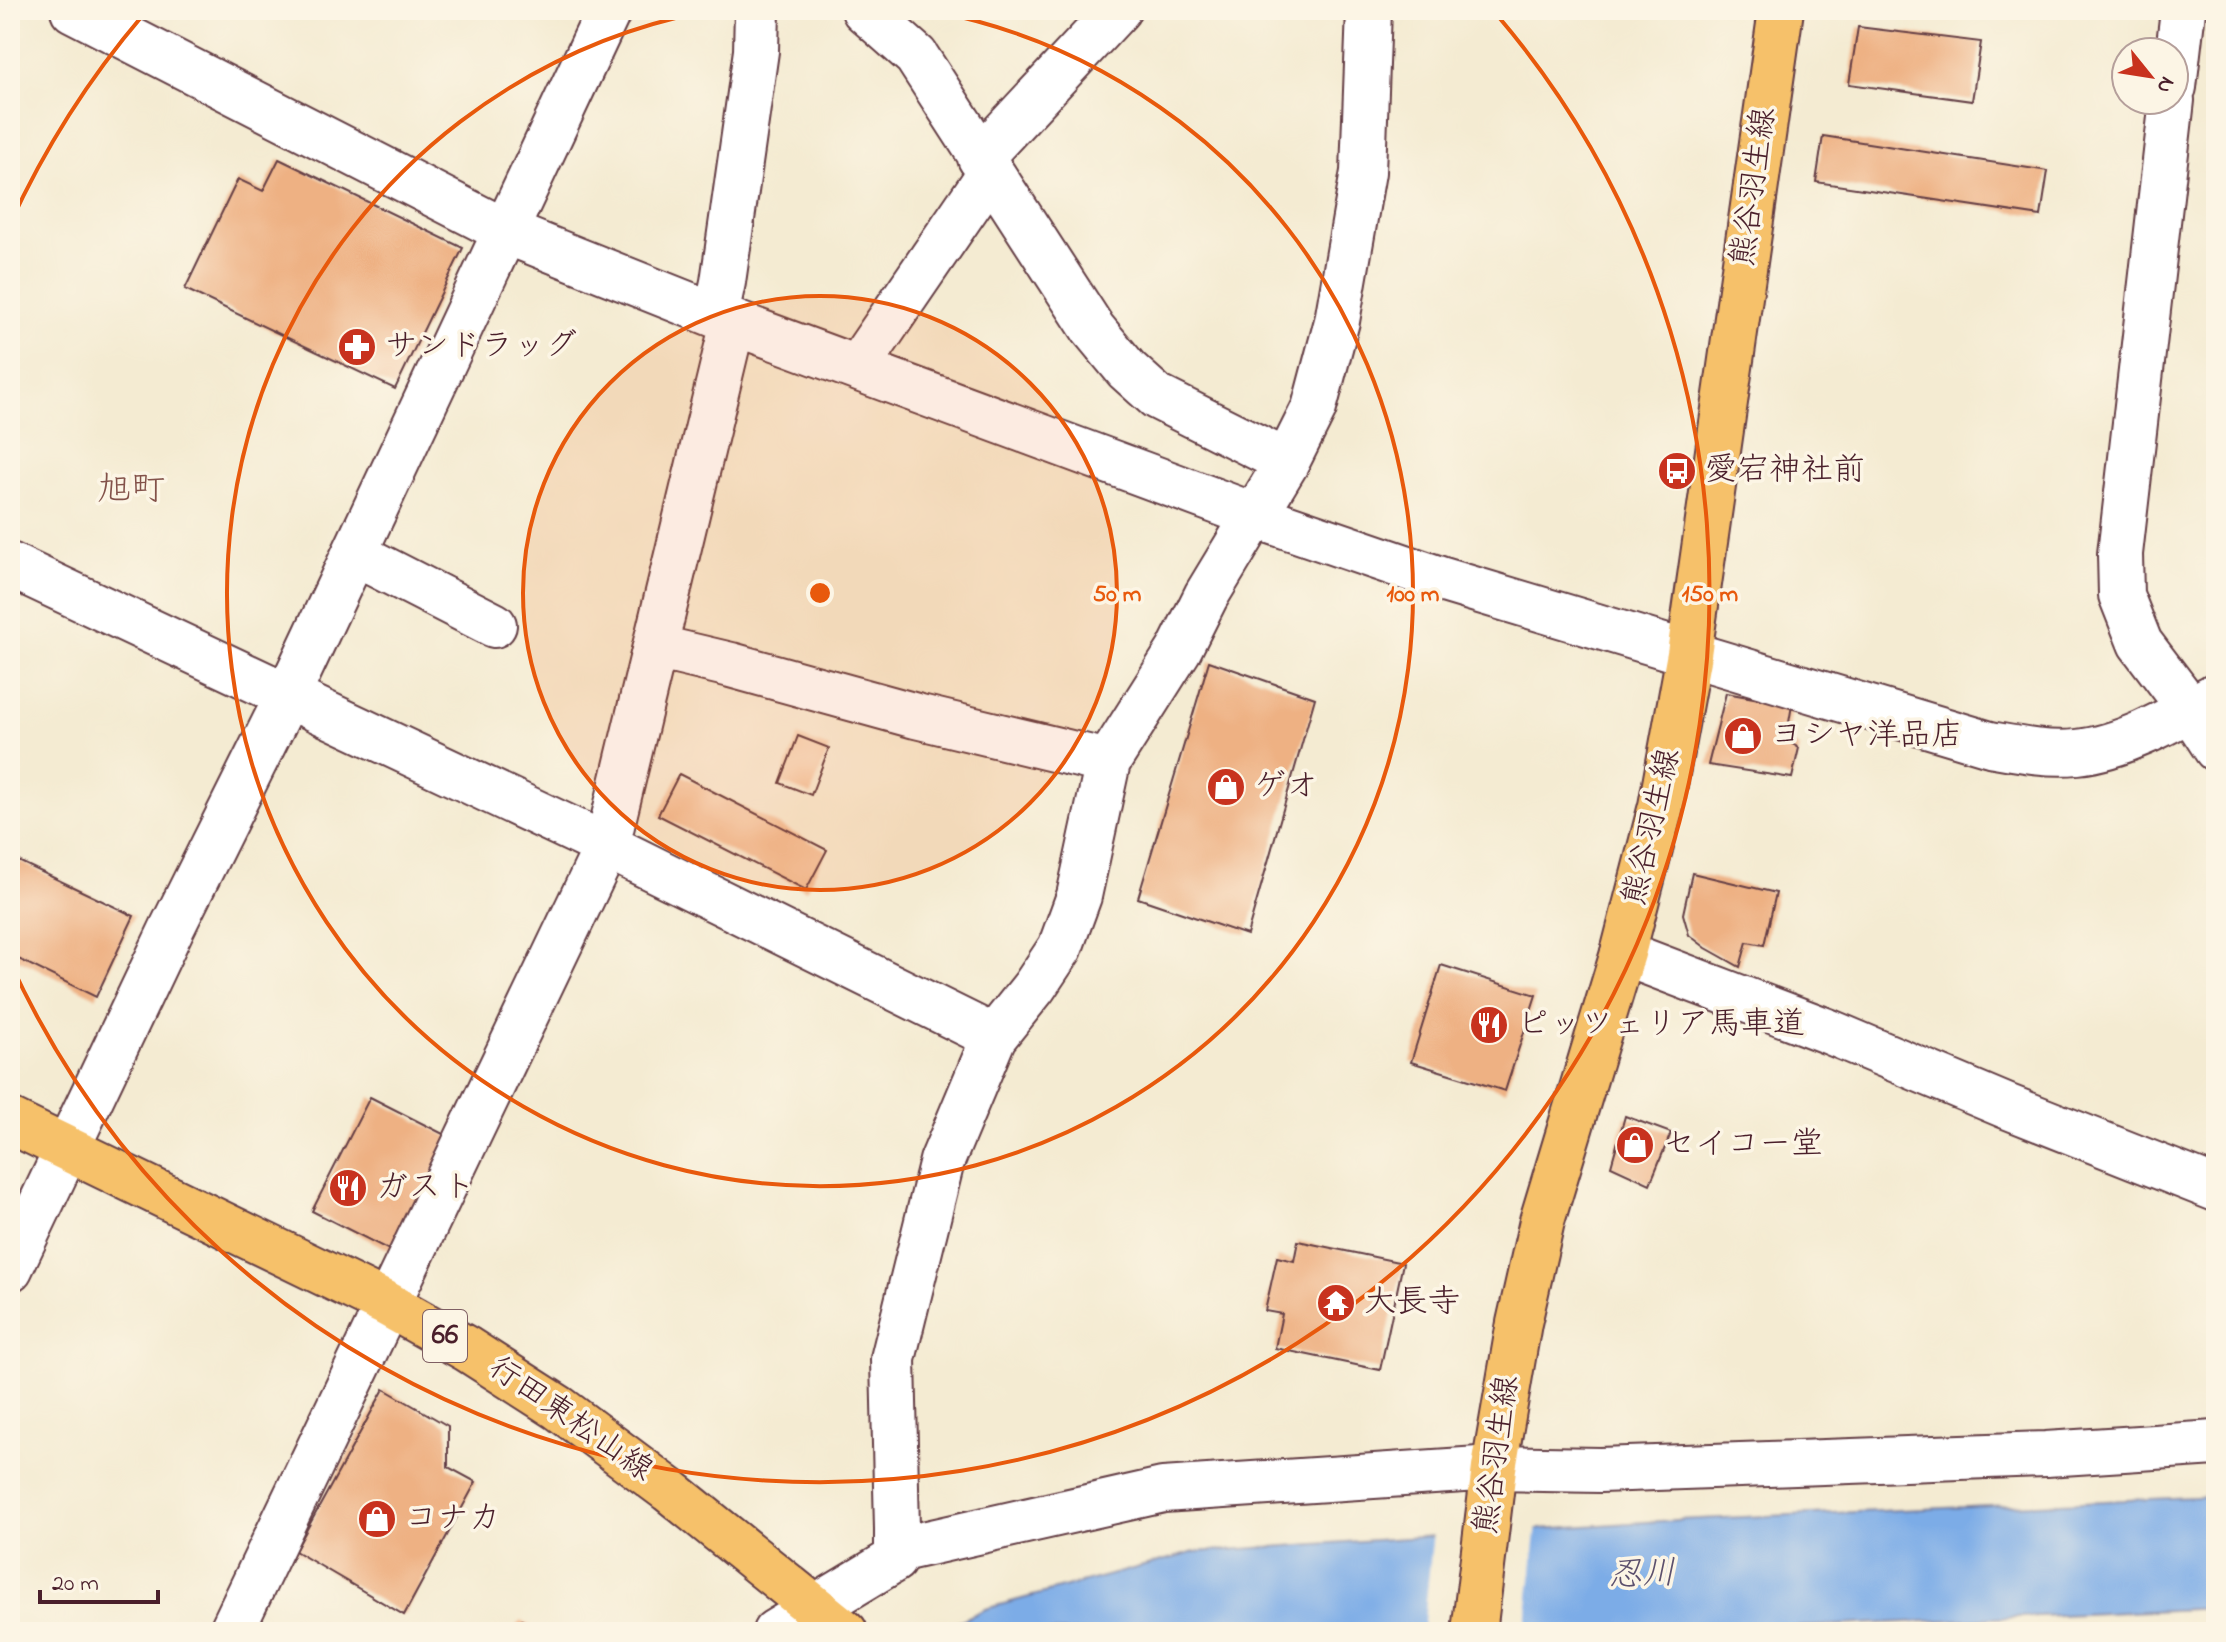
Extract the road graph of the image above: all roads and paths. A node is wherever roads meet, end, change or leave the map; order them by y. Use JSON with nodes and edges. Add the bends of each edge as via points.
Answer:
{"nodes":[{"id":1,"x":73,"y":10,"type":"edge"},
{"id":2,"x":609,"y":10,"type":"edge"},
{"id":3,"x":757,"y":10,"type":"edge"},
{"id":4,"x":864,"y":10,"type":"edge"},
{"id":5,"x":1118,"y":10,"type":"edge"},
{"id":6,"x":1369,"y":10,"type":"edge"},
{"id":7,"x":1781,"y":10,"type":"edge"},
{"id":8,"x":2183,"y":10,"type":"edge"},
{"id":9,"x":2180,"y":36,"type":"edge"},
{"id":10,"x":2170,"y":116,"type":"edge"},
{"id":11,"x":985,"y":166,"type":"junction"},
{"id":12,"x":507,"y":232,"type":"junction"},
{"id":13,"x":726,"y":319,"type":"junction"},
{"id":14,"x":858,"y":366,"type":"junction"},
{"id":15,"x":1287,"y":462,"type":"junction"},
{"id":16,"x":1256,"y":516,"type":"junction"},
{"id":17,"x":355,"y":554,"type":"junction"},
{"id":18,"x":10,"y":565,"type":"edge"},
{"id":19,"x":494,"y":625,"type":"dead end"},
{"id":20,"x":655,"y":647,"type":"junction"},
{"id":21,"x":1689,"y":654,"type":"junction"},
{"id":22,"x":288,"y":695,"type":"junction"},
{"id":23,"x":2203,"y":702,"type":"edge"},
{"id":24,"x":2216,"y":749,"type":"edge"},
{"id":25,"x":1108,"y":762,"type":"junction"},
{"id":26,"x":607,"y":846,"type":"junction"},
{"id":27,"x":1623,"y":953,"type":"junction"},
{"id":28,"x":994,"y":1037,"type":"junction"},
{"id":29,"x":10,"y":1121,"type":"edge"},
{"id":30,"x":67,"y":1148,"type":"junction"},
{"id":31,"x":2216,"y":1189,"type":"edge"},
{"id":32,"x":10,"y":1269,"type":"edge"},
{"id":33,"x":387,"y":1304,"type":"junction"},
{"id":34,"x":2216,"y":1443,"type":"edge"},
{"id":35,"x":1493,"y":1477,"type":"junction"},
{"id":36,"x":897,"y":1550,"type":"junction"},
{"id":37,"x":832,"y":1621,"type":"edge"},
{"id":38,"x":231,"y":1632,"type":"edge"},
{"id":39,"x":775,"y":1632,"type":"edge"},
{"id":40,"x":1474,"y":1632,"type":"edge"}],
"edges":[{"from":1,"to":12,"type":"street"},
{"from":2,"to":12,"type":"street"},
{"from":3,"to":13,"type":"street","via":[[756,51],[723,282]]},
{"from":4,"to":11,"type":"street","via":[[916,56]]},
{"from":5,"to":11,"type":"street"},
{"from":6,"to":15,"type":"street","via":[[1363,172],[1337,321],[1314,408]]},
{"from":7,"to":21,"type":"main road","name":"熊谷羽生線"},
{"from":8,"to":9,"type":"street"},
{"from":10,"to":23,"type":"street","via":[[2120,554],[2121,595],[2140,643]]},
{"from":11,"to":14,"type":"street"},
{"from":11,"to":15,"type":"street","via":[[1093,329],[1141,384],[1177,408]]},
{"from":12,"to":13,"type":"street"},
{"from":12,"to":17,"type":"street"},
{"from":13,"to":14,"type":"street"},
{"from":13,"to":20,"type":"street"},
{"from":14,"to":16,"type":"street"},
{"from":15,"to":16,"type":"street"},
{"from":16,"to":21,"type":"street","via":[[1440,579]]},
{"from":16,"to":25,"type":"street"},
{"from":17,"to":19,"type":"street"},
{"from":17,"to":22,"type":"street"},
{"from":18,"to":22,"type":"street"},
{"from":20,"to":25,"type":"street"},
{"from":20,"to":26,"type":"street"},
{"from":21,"to":23,"type":"street","via":[[1990,744],[2033,752],[2078,752],[2123,741]]},
{"from":21,"to":27,"type":"main road","name":"熊谷羽生線","via":[[1661,806]]},
{"from":22,"to":26,"type":"street"},
{"from":22,"to":30,"type":"street"},
{"from":23,"to":24,"type":"street"},
{"from":25,"to":28,"type":"street","via":[[1079,896],[1060,948]]},
{"from":26,"to":28,"type":"street"},
{"from":26,"to":33,"type":"street"},
{"from":27,"to":31,"type":"street"},
{"from":27,"to":35,"type":"main road","name":"熊谷羽生線","via":[[1542,1221]]},
{"from":28,"to":36,"type":"street","via":[[942,1161],[893,1359]]},
{"from":29,"to":30,"type":"main road","name":"行田東松山線","number":"66"},
{"from":30,"to":32,"type":"street"},
{"from":30,"to":33,"type":"main road","name":"行田東松山線","number":"66"},
{"from":33,"to":37,"type":"main road","name":"行田東松山線","number":"66","via":[[559,1408]]},
{"from":33,"to":38,"type":"street"},
{"from":34,"to":35,"type":"street"},
{"from":35,"to":36,"type":"street","via":[[1163,1490]]},
{"from":35,"to":40,"type":"main road","name":"熊谷羽生線"},
{"from":36,"to":37,"type":"street","via":[[894,1560]]},
{"from":37,"to":39,"type":"street"}]}
